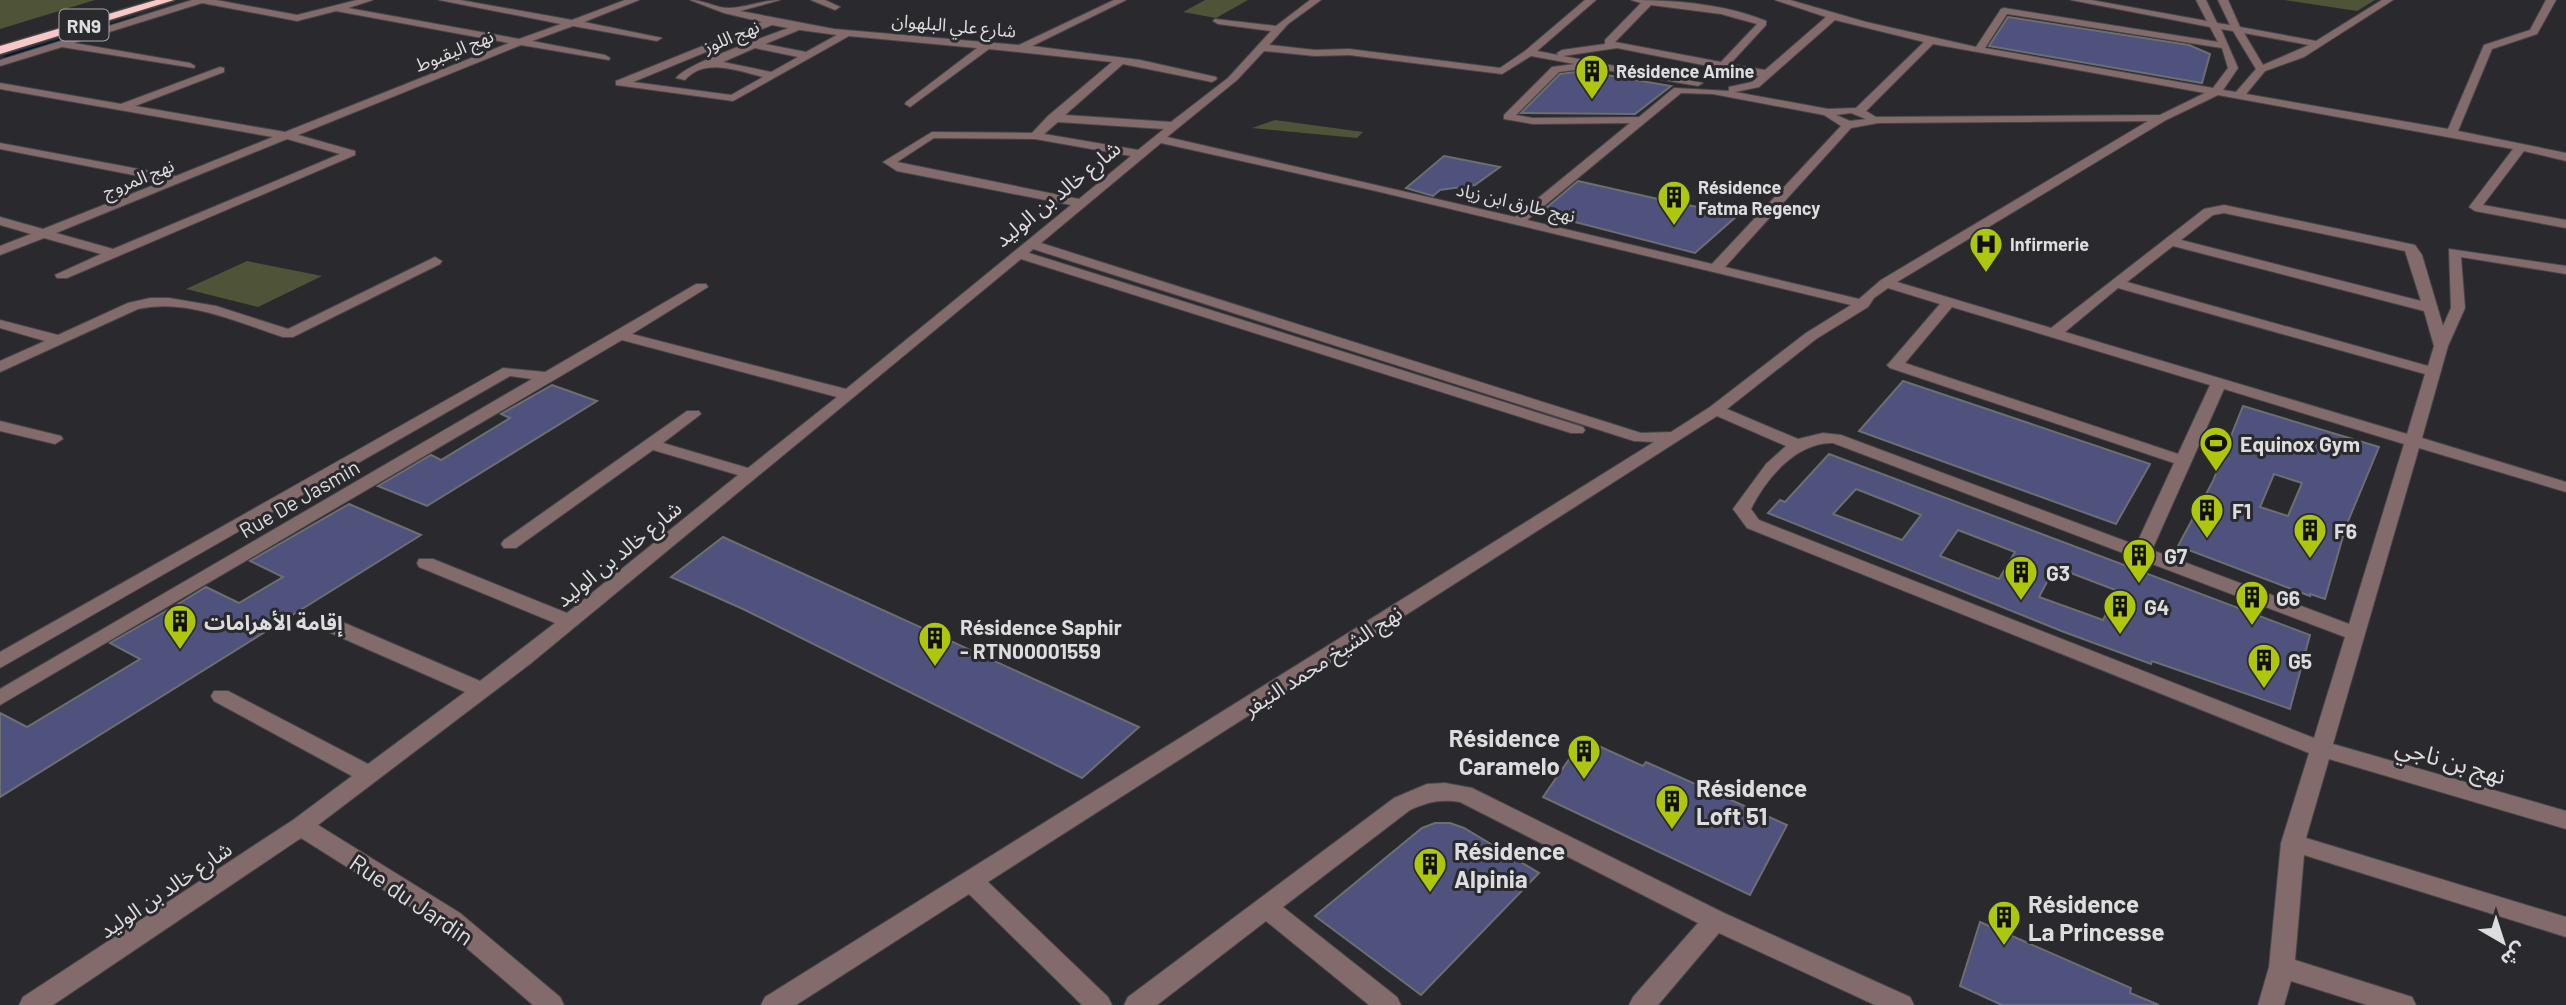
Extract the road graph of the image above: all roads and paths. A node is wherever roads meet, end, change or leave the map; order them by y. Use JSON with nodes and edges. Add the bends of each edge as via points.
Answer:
{"nodes":[{"id":1,"x":135,"y":0,"type":"edge"},
{"id":2,"x":168,"y":0,"type":"edge"},
{"id":3,"x":202,"y":0,"type":"edge"},
{"id":4,"x":368,"y":0,"type":"edge"},
{"id":5,"x":444,"y":0,"type":"edge"},
{"id":6,"x":634,"y":0,"type":"edge"},
{"id":7,"x":775,"y":0,"type":"edge"},
{"id":8,"x":816,"y":0,"type":"edge"},
{"id":9,"x":1121,"y":0,"type":"edge"},
{"id":10,"x":1316,"y":0,"type":"edge"},
{"id":11,"x":1591,"y":0,"type":"edge"},
{"id":12,"x":1636,"y":0,"type":"edge"},
{"id":13,"x":1707,"y":0,"type":"edge"},
{"id":14,"x":1780,"y":0,"type":"edge"},
{"id":15,"x":1826,"y":0,"type":"edge"},
{"id":16,"x":1997,"y":0,"type":"edge"},
{"id":17,"x":2076,"y":0,"type":"edge"},
{"id":18,"x":2201,"y":0,"type":"edge"},
{"id":19,"x":2223,"y":0,"type":"edge"},
{"id":20,"x":2388,"y":0,"type":"edge"},
{"id":21,"x":2551,"y":0,"type":"edge"},
{"id":22,"x":702,"y":1,"type":"edge"},
{"id":23,"x":1648,"y":2,"type":"edge"},
{"id":24,"x":835,"y":7,"type":"dead end"},
{"id":25,"x":339,"y":9,"type":"junction"},
{"id":26,"x":1695,"y":9,"type":"junction"},
{"id":27,"x":726,"y":12,"type":"junction"},
{"id":28,"x":1817,"y":13,"type":"junction"},
{"id":29,"x":1832,"y":17,"type":"junction"},
{"id":30,"x":1218,"y":21,"type":"dead end"},
{"id":31,"x":575,"y":22,"type":"junction"},
{"id":32,"x":769,"y":23,"type":"junction"},
{"id":33,"x":2210,"y":24,"type":"junction"},
{"id":34,"x":796,"y":28,"type":"junction"},
{"id":35,"x":2235,"y":28,"type":"junction"},
{"id":36,"x":1278,"y":29,"type":"junction"},
{"id":37,"x":848,"y":33,"type":"junction"},
{"id":38,"x":657,"y":38,"type":"dead end"},
{"id":39,"x":0,"y":40,"type":"edge"},
{"id":40,"x":521,"y":42,"type":"junction"},
{"id":41,"x":1929,"y":42,"type":"junction"},
{"id":42,"x":62,"y":44,"type":"junction"},
{"id":43,"x":2319,"y":44,"type":"junction"},
{"id":44,"x":754,"y":45,"type":"junction"},
{"id":45,"x":987,"y":45,"type":"junction"},
{"id":46,"x":1614,"y":46,"type":"junction"},
{"id":47,"x":2225,"y":46,"type":"junction"},
{"id":48,"x":1259,"y":47,"type":"junction"},
{"id":49,"x":1021,"y":48,"type":"junction"},
{"id":50,"x":0,"y":50,"type":"edge"},
{"id":51,"x":1972,"y":50,"type":"junction"},
{"id":52,"x":1529,"y":53,"type":"junction"},
{"id":53,"x":1543,"y":55,"type":"junction"},
{"id":54,"x":809,"y":56,"type":"junction"},
{"id":55,"x":605,"y":58,"type":"dead end"},
{"id":56,"x":1119,"y":61,"type":"junction"},
{"id":57,"x":710,"y":62,"type":"junction"},
{"id":58,"x":0,"y":63,"type":"edge"},
{"id":59,"x":190,"y":66,"type":"dead end"},
{"id":60,"x":1723,"y":66,"type":"junction"},
{"id":61,"x":2261,"y":69,"type":"junction"},
{"id":62,"x":220,"y":70,"type":"dead end"},
{"id":63,"x":1768,"y":74,"type":"junction"},
{"id":64,"x":775,"y":76,"type":"junction"},
{"id":65,"x":681,"y":78,"type":"dead end"},
{"id":66,"x":1222,"y":78,"type":"junction"},
{"id":67,"x":0,"y":86,"type":"edge"},
{"id":68,"x":1684,"y":88,"type":"junction"},
{"id":69,"x":17,"y":89,"type":"junction"},
{"id":70,"x":2216,"y":92,"type":"junction"},
{"id":71,"x":0,"y":94,"type":"edge"},
{"id":72,"x":2239,"y":96,"type":"junction"},
{"id":73,"x":910,"y":104,"type":"dead end"},
{"id":74,"x":121,"y":107,"type":"junction"},
{"id":75,"x":1859,"y":111,"type":"junction"},
{"id":76,"x":1830,"y":113,"type":"junction"},
{"id":77,"x":1052,"y":118,"type":"junction"},
{"id":78,"x":2162,"y":118,"type":"junction"},
{"id":79,"x":1640,"y":120,"type":"junction"},
{"id":80,"x":1874,"y":120,"type":"junction"},
{"id":81,"x":1848,"y":125,"type":"junction"},
{"id":82,"x":1174,"y":126,"type":"junction"},
{"id":83,"x":2452,"y":133,"type":"junction"},
{"id":84,"x":289,"y":136,"type":"junction"},
{"id":85,"x":1035,"y":136,"type":"junction"},
{"id":86,"x":1159,"y":139,"type":"junction"},
{"id":87,"x":0,"y":146,"type":"edge"},
{"id":88,"x":2521,"y":147,"type":"junction"},
{"id":89,"x":1140,"y":154,"type":"junction"},
{"id":90,"x":2566,"y":157,"type":"edge"},
{"id":91,"x":180,"y":180,"type":"junction"},
{"id":92,"x":1081,"y":203,"type":"junction"},
{"id":93,"x":1519,"y":220,"type":"junction"},
{"id":94,"x":0,"y":221,"type":"edge"},
{"id":95,"x":2566,"y":224,"type":"edge"},
{"id":96,"x":46,"y":233,"type":"junction"},
{"id":97,"x":2169,"y":241,"type":"junction"},
{"id":98,"x":1024,"y":249,"type":"junction"},
{"id":99,"x":0,"y":251,"type":"edge"},
{"id":100,"x":113,"y":253,"type":"junction"},
{"id":101,"x":435,"y":261,"type":"dead end"},
{"id":102,"x":1716,"y":268,"type":"junction"},
{"id":103,"x":2566,"y":270,"type":"edge"},
{"id":104,"x":62,"y":275,"type":"dead end"},
{"id":105,"x":1886,"y":283,"type":"junction"},
{"id":106,"x":2116,"y":283,"type":"junction"},
{"id":107,"x":701,"y":287,"type":"dead end"},
{"id":108,"x":1949,"y":302,"type":"junction"},
{"id":109,"x":1863,"y":304,"type":"junction"},
{"id":110,"x":2430,"y":308,"type":"junction"},
{"id":111,"x":0,"y":324,"type":"edge"},
{"id":112,"x":2053,"y":334,"type":"junction"},
{"id":113,"x":620,"y":335,"type":"junction"},
{"id":114,"x":60,"y":340,"type":"junction"},
{"id":115,"x":2441,"y":346,"type":"junction"},
{"id":116,"x":0,"y":367,"type":"edge"},
{"id":117,"x":2433,"y":372,"type":"junction"},
{"id":118,"x":547,"y":377,"type":"junction"},
{"id":119,"x":2219,"y":383,"type":"junction"},
{"id":120,"x":849,"y":395,"type":"junction"},
{"id":121,"x":1716,"y":410,"type":"junction"},
{"id":122,"x":693,"y":414,"type":"dead end"},
{"id":123,"x":0,"y":426,"type":"edge"},
{"id":124,"x":1674,"y":437,"type":"junction"},
{"id":125,"x":55,"y":439,"type":"dead end"},
{"id":126,"x":2413,"y":441,"type":"junction"},
{"id":127,"x":652,"y":444,"type":"junction"},
{"id":128,"x":1796,"y":444,"type":"junction"},
{"id":129,"x":1651,"y":452,"type":"junction"},
{"id":130,"x":2184,"y":461,"type":"junction"},
{"id":131,"x":752,"y":474,"type":"junction"},
{"id":132,"x":2566,"y":487,"type":"edge"},
{"id":133,"x":510,"y":544,"type":"dead end"},
{"id":134,"x":2141,"y":554,"type":"junction"},
{"id":135,"x":426,"y":564,"type":"dead end"},
{"id":136,"x":569,"y":621,"type":"junction"},
{"id":137,"x":333,"y":626,"type":"dead end"},
{"id":138,"x":2357,"y":634,"type":"junction"},
{"id":139,"x":0,"y":661,"type":"edge"},
{"id":140,"x":481,"y":690,"type":"junction"},
{"id":141,"x":221,"y":696,"type":"dead end"},
{"id":142,"x":0,"y":698,"type":"edge"},
{"id":143,"x":2321,"y":750,"type":"junction"},
{"id":144,"x":369,"y":775,"type":"junction"},
{"id":145,"x":2566,"y":820,"type":"edge"},
{"id":146,"x":300,"y":827,"type":"junction"},
{"id":147,"x":2293,"y":843,"type":"junction"},
{"id":148,"x":971,"y":881,"type":"junction"},
{"id":149,"x":1268,"y":909,"type":"junction"},
{"id":150,"x":1715,"y":920,"type":"junction"},
{"id":151,"x":2566,"y":927,"type":"edge"},
{"id":152,"x":2282,"y":967,"type":"junction"},
{"id":153,"x":32,"y":1005,"type":"edge"},
{"id":154,"x":551,"y":1005,"type":"edge"},
{"id":155,"x":774,"y":1005,"type":"edge"},
{"id":156,"x":1099,"y":1005,"type":"edge"},
{"id":157,"x":1138,"y":1005,"type":"edge"},
{"id":158,"x":1388,"y":1005,"type":"edge"},
{"id":159,"x":1642,"y":1005,"type":"edge"},
{"id":160,"x":1901,"y":1005,"type":"edge"},
{"id":161,"x":2271,"y":1005,"type":"edge"},
{"id":162,"x":2403,"y":1005,"type":"edge"}],
"edges":[{"from":1,"to":39,"type":"highway","number":"RN9"},
{"from":2,"to":50,"type":"highway","number":"RN9"},
{"from":3,"to":25,"type":"street","via":[[292,18]]},
{"from":3,"to":42,"type":"street"},
{"from":4,"to":25,"type":"street"},
{"from":5,"to":31,"type":"street"},
{"from":6,"to":31,"type":"street","name":"نهج اليقبوط"},
{"from":7,"to":27,"type":"street"},
{"from":8,"to":24,"type":"street"},
{"from":9,"to":49,"type":"street"},
{"from":10,"to":36,"type":"street","name":"شارع خالد بن الوليد"},
{"from":11,"to":52,"type":"street"},
{"from":12,"to":23,"type":"street"},
{"from":13,"to":26,"type":"street"},
{"from":14,"to":28,"type":"street"},
{"from":15,"to":28,"type":"street"},
{"from":16,"to":51,"type":"street"},
{"from":17,"to":33,"type":"street"},
{"from":18,"to":33,"type":"street"},
{"from":19,"to":35,"type":"street"},
{"from":20,"to":43,"type":"street"},
{"from":21,"to":83,"type":"street","via":[[2534,32],[2488,47]]},
{"from":22,"to":27,"type":"street","name":"شارع علي البلهوان"},
{"from":23,"to":26,"type":"street"},
{"from":23,"to":46,"type":"street","via":[[1609,41]]},
{"from":25,"to":40,"type":"street"},
{"from":26,"to":60,"type":"street","via":[[1763,23]]},
{"from":27,"to":32,"type":"street","name":"شارع علي البلهوان"},
{"from":28,"to":29,"type":"street"},
{"from":29,"to":41,"type":"street"},
{"from":29,"to":63,"type":"street"},
{"from":30,"to":36,"type":"street"},
{"from":31,"to":38,"type":"street"},
{"from":31,"to":40,"type":"street","name":"نهج اليقبوط"},
{"from":32,"to":34,"type":"street","name":"شارع علي البلهوان"},
{"from":32,"to":64,"type":"street","via":[[620,83],[725,99]]},
{"from":33,"to":35,"type":"street"},
{"from":33,"to":47,"type":"street"},
{"from":34,"to":37,"type":"street","name":"شارع علي البلهوان"},
{"from":34,"to":44,"type":"street","name":"نهج اللوز"},
{"from":35,"to":43,"type":"street"},
{"from":35,"to":61,"type":"street"},
{"from":36,"to":48,"type":"street","name":"شارع خالد بن الوليد"},
{"from":37,"to":45,"type":"street","name":"شارع علي البلهوان"},
{"from":37,"to":54,"type":"street"},
{"from":40,"to":55,"type":"street"},
{"from":40,"to":84,"type":"street","name":"نهج اليقبوط"},
{"from":41,"to":51,"type":"street"},
{"from":41,"to":75,"type":"street"},
{"from":42,"to":58,"type":"street"},
{"from":42,"to":59,"type":"street"},
{"from":43,"to":61,"type":"street","via":[[2282,64]]},
{"from":44,"to":54,"type":"street"},
{"from":44,"to":57,"type":"street","name":"نهج اللوز"},
{"from":45,"to":49,"type":"street","name":"شارع علي البلهوان"},
{"from":45,"to":73,"type":"street"},
{"from":46,"to":53,"type":"street"},
{"from":46,"to":60,"type":"street"},
{"from":47,"to":51,"type":"street","via":[[2004,11]]},
{"from":47,"to":70,"type":"street","via":[[2233,68]]},
{"from":48,"to":52,"type":"street","via":[[1349,52],[1493,72]]},
{"from":48,"to":66,"type":"street","name":"شارع خالد بن الوليد"},
{"from":49,"to":56,"type":"street","name":"شارع علي البلهوان"},
{"from":51,"to":70,"type":"street"},
{"from":52,"to":53,"type":"street"},
{"from":53,"to":63,"type":"street","via":[[1735,89],[1750,88]]},
{"from":54,"to":64,"type":"street"},
{"from":56,"to":66,"type":"street","name":"شارع علي البلهوان"},
{"from":56,"to":77,"type":"street"},
{"from":57,"to":64,"type":"street"},
{"from":57,"to":65,"type":"street","name":"نهج اللوز"},
{"from":60,"to":63,"type":"street"},
{"from":61,"to":72,"type":"street"},
{"from":62,"to":74,"type":"street"},
{"from":66,"to":82,"type":"street","name":"شارع خالد بن الوليد","via":[[1205,100]]},
{"from":67,"to":69,"type":"street"},
{"from":68,"to":76,"type":"street"},
{"from":68,"to":79,"type":"street"},
{"from":68,"to":79,"type":"street","via":[[1562,67],[1507,115],[1533,121]]},
{"from":69,"to":71,"type":"street"},
{"from":69,"to":74,"type":"street"},
{"from":70,"to":72,"type":"street"},
{"from":70,"to":78,"type":"street","name":"نهج الشيخ محمد النيفر"},
{"from":72,"to":83,"type":"street"},
{"from":74,"to":84,"type":"street"},
{"from":75,"to":76,"type":"street"},
{"from":75,"to":80,"type":"street"},
{"from":76,"to":81,"type":"street","via":[[1835,121]]},
{"from":77,"to":82,"type":"street"},
{"from":77,"to":85,"type":"street"},
{"from":78,"to":80,"type":"street"},
{"from":78,"to":105,"type":"street","name":"نهج الشيخ محمد النيفر"},
{"from":79,"to":93,"type":"street"},
{"from":80,"to":81,"type":"street"},
{"from":81,"to":102,"type":"street"},
{"from":82,"to":86,"type":"street","name":"شارع خالد بن الوليد"},
{"from":83,"to":88,"type":"street"},
{"from":84,"to":91,"type":"street","name":"نهج المروج"},
{"from":84,"to":100,"type":"street","via":[[351,153]]},
{"from":85,"to":89,"type":"street"},
{"from":85,"to":92,"type":"street","via":[[932,135],[889,162]]},
{"from":86,"to":89,"type":"street","name":"شارع خالد بن الوليد"},
{"from":86,"to":93,"type":"street","name":"نهج طارق ابن زياد"},
{"from":87,"to":91,"type":"street"},
{"from":88,"to":90,"type":"street"},
{"from":88,"to":95,"type":"street","via":[[2475,207]]},
{"from":89,"to":92,"type":"street","name":"شارع خالد بن الوليد"},
{"from":91,"to":96,"type":"street","name":"نهج المروج"},
{"from":92,"to":98,"type":"street","name":"شارع خالد بن الوليد"},
{"from":93,"to":102,"type":"street","name":"نهج طارق ابن زياد"},
{"from":94,"to":96,"type":"street"},
{"from":96,"to":99,"type":"street","name":"نهج المروج"},
{"from":96,"to":100,"type":"street"},
{"from":97,"to":106,"type":"street"},
{"from":97,"to":110,"type":"street"},
{"from":97,"to":110,"type":"street","via":[[2209,212],[2224,209],[2394,243],[2410,248],[2415,255]]},
{"from":98,"to":120,"type":"street","name":"شارع خالد بن الوليد"},
{"from":98,"to":124,"type":"street","via":[[1640,438]]},
{"from":98,"to":129,"type":"street","via":[[1490,405]]},
{"from":100,"to":104,"type":"street"},
{"from":101,"to":114,"type":"street","via":[[288,334],[196,307],[156,301],[133,306]]},
{"from":102,"to":109,"type":"street","name":"نهج طارق ابن زياد"},
{"from":103,"to":115,"type":"street","via":[[2454,252],[2458,308]]},
{"from":105,"to":108,"type":"street"},
{"from":105,"to":109,"type":"street","name":"نهج الشيخ محمد النيفر"},
{"from":106,"to":112,"type":"street"},
{"from":106,"to":117,"type":"street"},
{"from":107,"to":113,"type":"street","name":"Rue De Jasmin"},
{"from":108,"to":112,"type":"street"},
{"from":108,"to":130,"type":"street","via":[[1895,365]]},
{"from":109,"to":121,"type":"street","name":"نهج الشيخ محمد النيفر","via":[[1811,336]]},
{"from":110,"to":115,"type":"street"},
{"from":111,"to":114,"type":"street"},
{"from":112,"to":119,"type":"street"},
{"from":113,"to":118,"type":"street","name":"Rue De Jasmin"},
{"from":113,"to":120,"type":"street"},
{"from":114,"to":116,"type":"street"},
{"from":115,"to":117,"type":"street"},
{"from":117,"to":126,"type":"street"},
{"from":118,"to":139,"type":"street","name":"Rue De Jasmin","via":[[508,371]]},
{"from":118,"to":142,"type":"street","name":"Rue De Jasmin"},
{"from":119,"to":126,"type":"street"},
{"from":119,"to":130,"type":"street"},
{"from":120,"to":131,"type":"street","name":"شارع خالد بن الوليد"},
{"from":121,"to":124,"type":"street","name":"نهج الشيخ محمد النيفر"},
{"from":121,"to":128,"type":"street"},
{"from":122,"to":127,"type":"street"},
{"from":123,"to":125,"type":"street"},
{"from":124,"to":129,"type":"street","name":"نهج الشيخ محمد النيفر"},
{"from":126,"to":132,"type":"street"},
{"from":126,"to":138,"type":"street"},
{"from":127,"to":131,"type":"street"},
{"from":127,"to":133,"type":"street"},
{"from":128,"to":134,"type":"street","via":[[1815,436],[1835,438]]},
{"from":128,"to":143,"type":"street","name":"نهج بن ناجي","via":[[1745,502],[1742,509],[1753,524]]},
{"from":129,"to":148,"type":"street","name":"نهج الشيخ محمد النيفر"},
{"from":130,"to":134,"type":"street"},
{"from":131,"to":136,"type":"street","name":"شارع خالد بن الوليد"},
{"from":134,"to":138,"type":"street"},
{"from":135,"to":136,"type":"street"},
{"from":136,"to":140,"type":"street","name":"شارع خالد بن الوليد"},
{"from":137,"to":140,"type":"street"},
{"from":138,"to":143,"type":"street"},
{"from":140,"to":144,"type":"street","name":"شارع خالد بن الوليد"},
{"from":141,"to":144,"type":"street"},
{"from":143,"to":145,"type":"street","name":"نهج بن ناجي"},
{"from":143,"to":147,"type":"street"},
{"from":144,"to":146,"type":"street","name":"شارع خالد بن الوليد"},
{"from":146,"to":153,"type":"street","name":"شارع خالد بن الوليد"},
{"from":146,"to":154,"type":"street","name":"Rue du Jardin","via":[[451,920]]},
{"from":147,"to":151,"type":"street"},
{"from":147,"to":152,"type":"street"},
{"from":148,"to":155,"type":"street","name":"نهج الشيخ محمد النيفر"},
{"from":148,"to":156,"type":"street"},
{"from":149,"to":150,"type":"street","via":[[1402,804],[1445,791],[1494,807]]},
{"from":149,"to":157,"type":"street"},
{"from":149,"to":158,"type":"street"},
{"from":150,"to":159,"type":"street"},
{"from":150,"to":160,"type":"street"},
{"from":152,"to":161,"type":"street"},
{"from":152,"to":162,"type":"street"}]}
